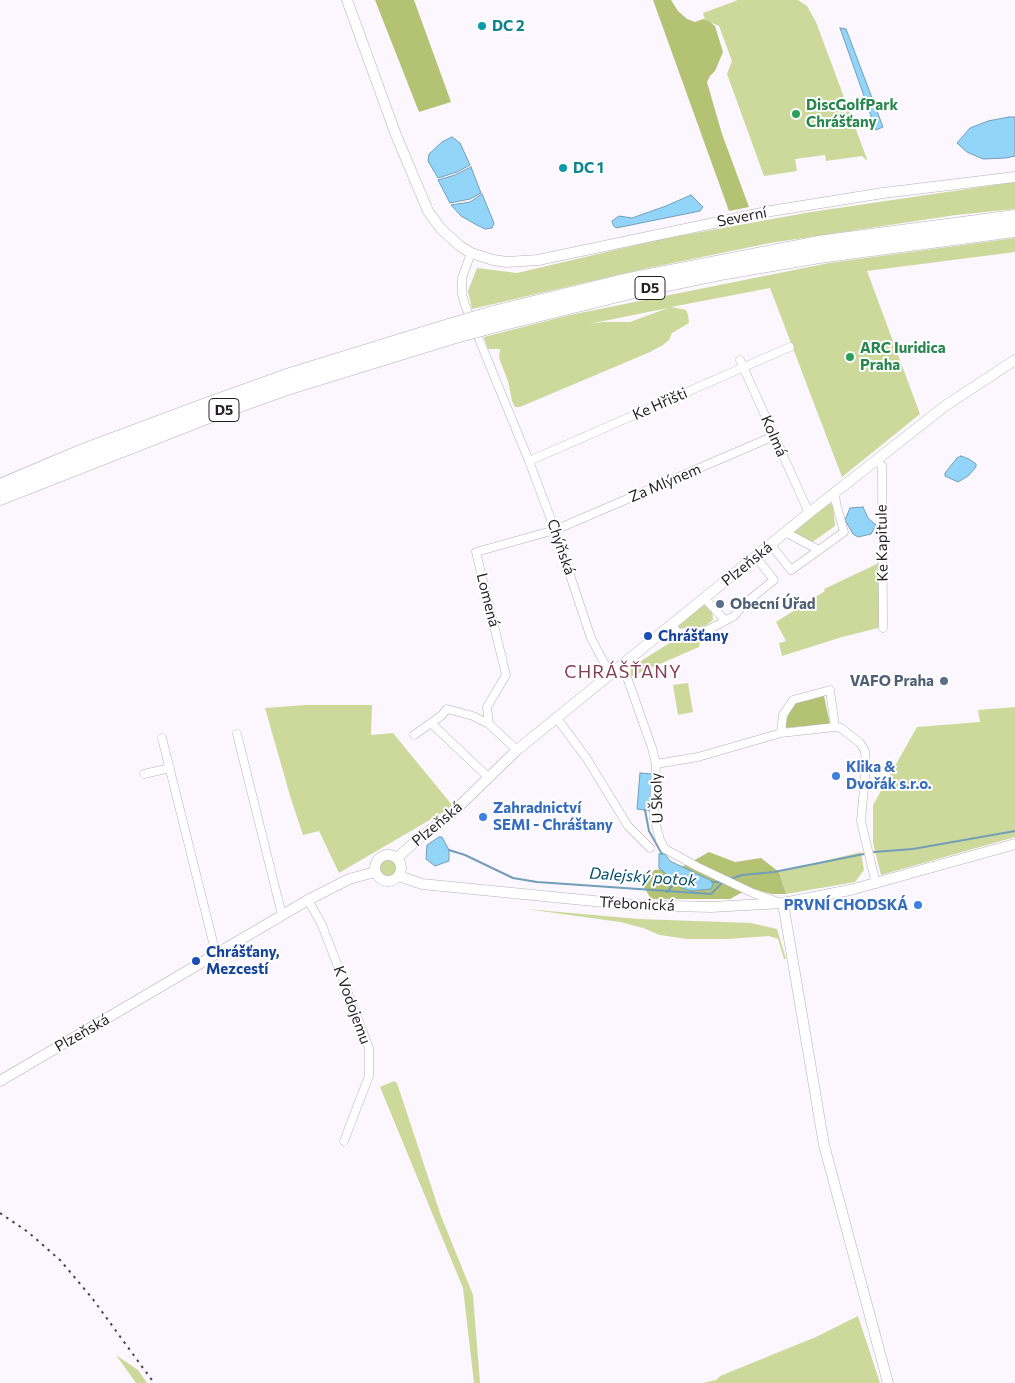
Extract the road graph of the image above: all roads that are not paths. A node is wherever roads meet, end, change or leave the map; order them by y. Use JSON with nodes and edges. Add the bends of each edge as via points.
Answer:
{"nodes":[{"id":1,"x":347,"y":0,"type":"edge"},
{"id":2,"x":1015,"y":177,"type":"edge"},
{"id":3,"x":1015,"y":217,"type":"edge"},
{"id":4,"x":1015,"y":230,"type":"edge"},
{"id":5,"x":472,"y":253,"type":"junction"},
{"id":6,"x":495,"y":319,"type":"junction"},
{"id":7,"x":451,"y":331,"type":"junction"},
{"id":8,"x":790,"y":347,"type":"dead end"},
{"id":9,"x":1015,"y":360,"type":"edge"},
{"id":10,"x":742,"y":363,"type":"junction"},
{"id":11,"x":774,"y":436,"type":"junction"},
{"id":12,"x":876,"y":460,"type":"junction"},
{"id":13,"x":529,"y":461,"type":"junction"},
{"id":14,"x":0,"y":486,"type":"edge"},
{"id":15,"x":835,"y":492,"type":"junction"},
{"id":16,"x":0,"y":498,"type":"edge"},
{"id":17,"x":809,"y":513,"type":"junction"},
{"id":18,"x":555,"y":530,"type":"junction"},
{"id":19,"x":785,"y":532,"type":"junction"},
{"id":20,"x":771,"y":544,"type":"junction"},
{"id":21,"x":819,"y":550,"type":"junction"},
{"id":22,"x":756,"y":557,"type":"junction"},
{"id":23,"x":704,"y":598,"type":"junction"},
{"id":24,"x":725,"y":620,"type":"junction"},
{"id":25,"x":673,"y":624,"type":"junction"},
{"id":26,"x":883,"y":628,"type":"dead end"},
{"id":27,"x":610,"y":674,"type":"junction"},
{"id":28,"x":628,"y":680,"type":"dead end"},
{"id":29,"x":556,"y":717,"type":"junction"},
{"id":30,"x":431,"y":723,"type":"junction"},
{"id":31,"x":490,"y":724,"type":"junction"},
{"id":32,"x":835,"y":727,"type":"junction"},
{"id":33,"x":781,"y":733,"type":"junction"},
{"id":34,"x":238,"y":734,"type":"dead end"},
{"id":35,"x":414,"y":735,"type":"dead end"},
{"id":36,"x":162,"y":738,"type":"dead end"},
{"id":37,"x":517,"y":750,"type":"junction"},
{"id":38,"x":656,"y":764,"type":"junction"},
{"id":39,"x":170,"y":768,"type":"junction"},
{"id":40,"x":144,"y":774,"type":"dead end"},
{"id":41,"x":488,"y":778,"type":"junction"},
{"id":42,"x":1015,"y":844,"type":"edge"},
{"id":43,"x":650,"y":848,"type":"dead end"},
{"id":44,"x":397,"y":858,"type":"junction"},
{"id":45,"x":375,"y":872,"type":"junction"},
{"id":46,"x":399,"y":876,"type":"junction"},
{"id":47,"x":876,"y":884,"type":"junction"},
{"id":48,"x":308,"y":900,"type":"junction"},
{"id":49,"x":783,"y":903,"type":"junction"},
{"id":50,"x":282,"y":915,"type":"junction"},
{"id":51,"x":216,"y":954,"type":"junction"},
{"id":52,"x":0,"y":1081,"type":"edge"},
{"id":53,"x":344,"y":1141,"type":"dead end"},
{"id":54,"x":888,"y":1383,"type":"edge"}],
"edges":[{"from":1,"to":5,"type":"street","name":"Severní","via":[[396,135],[428,211],[441,229]]},
{"from":2,"to":5,"type":"street","name":"Severní","via":[[771,211],[538,260],[507,262]]},
{"from":3,"to":6,"type":"highway","number":"D5","via":[[818,243],[628,280]]},
{"from":4,"to":6,"type":"highway","number":"D5","via":[[734,270]]},
{"from":5,"to":13,"type":"street","name":"Chýňská","via":[[462,278],[465,305]]},
{"from":6,"to":7,"type":"highway","number":"D5","bridge":true},
{"from":7,"to":14,"type":"highway","number":"D5","via":[[296,373],[206,404]]},
{"from":7,"to":16,"type":"highway","number":"D5","via":[[218,412]]},
{"from":8,"to":10,"type":"street","name":"Ke Hřišti"},
{"from":9,"to":12,"type":"street","name":"Plzeňská","via":[[944,406]]},
{"from":10,"to":11,"type":"street","name":"Kolmá"},
{"from":10,"to":13,"type":"street","name":"Ke Hřišti"},
{"from":11,"to":17,"type":"street","name":"Kolmá"},
{"from":11,"to":18,"type":"street","name":"Za Mlýnem"},
{"from":12,"to":15,"type":"street","name":"Plzeňská"},
{"from":12,"to":26,"type":"street","name":"Ke Kapitule","via":[[882,466]]},
{"from":13,"to":18,"type":"street","name":"Chýňská"},
{"from":15,"to":17,"type":"street","name":"Plzeňská"},
{"from":15,"to":21,"type":"street","via":[[844,532]]},
{"from":17,"to":19,"type":"street","name":"Plzeňská"},
{"from":18,"to":27,"type":"street","name":"Chýňská","via":[[591,638]]},
{"from":18,"to":31,"type":"street","name":"Lomená","via":[[476,552],[506,675],[486,707]]},
{"from":19,"to":20,"type":"street","name":"Plzeňská"},
{"from":19,"to":21,"type":"street"},
{"from":20,"to":21,"type":"street","via":[[791,570]]},
{"from":20,"to":22,"type":"street","name":"Plzeňská"},
{"from":22,"to":23,"type":"street","name":"Plzeňská"},
{"from":22,"to":24,"type":"street","via":[[774,580],[734,616]]},
{"from":23,"to":24,"type":"street"},
{"from":23,"to":25,"type":"street","name":"Plzeňská"},
{"from":24,"to":25,"type":"street","via":[[708,630],[677,633]]},
{"from":25,"to":27,"type":"street","name":"Plzeňská"},
{"from":27,"to":29,"type":"street","name":"Plzeňská"},
{"from":28,"to":38,"type":"street","name":"U Školy"},
{"from":29,"to":37,"type":"street","name":"Plzeňská"},
{"from":29,"to":43,"type":"street","via":[[587,759],[628,826]]},
{"from":30,"to":31,"type":"street","via":[[447,709]]},
{"from":30,"to":35,"type":"street"},
{"from":30,"to":41,"type":"street"},
{"from":31,"to":37,"type":"street"},
{"from":32,"to":33,"type":"street"},
{"from":32,"to":33,"type":"street","via":[[830,690],[793,700],[783,715]]},
{"from":32,"to":47,"type":"street","via":[[844,730],[865,751],[861,821]]},
{"from":33,"to":38,"type":"street","via":[[698,757]]},
{"from":34,"to":50,"type":"street"},
{"from":36,"to":39,"type":"street"},
{"from":37,"to":41,"type":"street","name":"Plzeňská"},
{"from":38,"to":49,"type":"street","name":"U Školy","via":[[654,818],[665,849],[753,893]]},
{"from":39,"to":40,"type":"street"},
{"from":39,"to":51,"type":"street"},
{"from":41,"to":44,"type":"street","name":"Plzeňská","via":[[451,814]]},
{"from":42,"to":47,"type":"street","name":"Třebonická"},
{"from":44,"to":45,"type":"street","name":"Plzeňská","via":[[390,855],[381,857]]},
{"from":44,"to":46,"type":"street","via":[[401,867]]},
{"from":45,"to":46,"type":"street","via":[[388,882]]},
{"from":45,"to":48,"type":"street","name":"Plzeňská","via":[[350,879]]},
{"from":46,"to":49,"type":"street","name":"Třebonická","via":[[430,885],[634,905],[711,907]]},
{"from":47,"to":49,"type":"street","name":"Třebonická"},
{"from":48,"to":50,"type":"street","name":"Plzeňská"},
{"from":48,"to":53,"type":"street","name":"K Vodojemu","via":[[322,925],[369,1048],[369,1076]]},
{"from":49,"to":54,"type":"street","via":[[824,1144]]},
{"from":50,"to":51,"type":"street","name":"Plzeňská"},
{"from":51,"to":52,"type":"street","name":"Plzeňská"}]}
